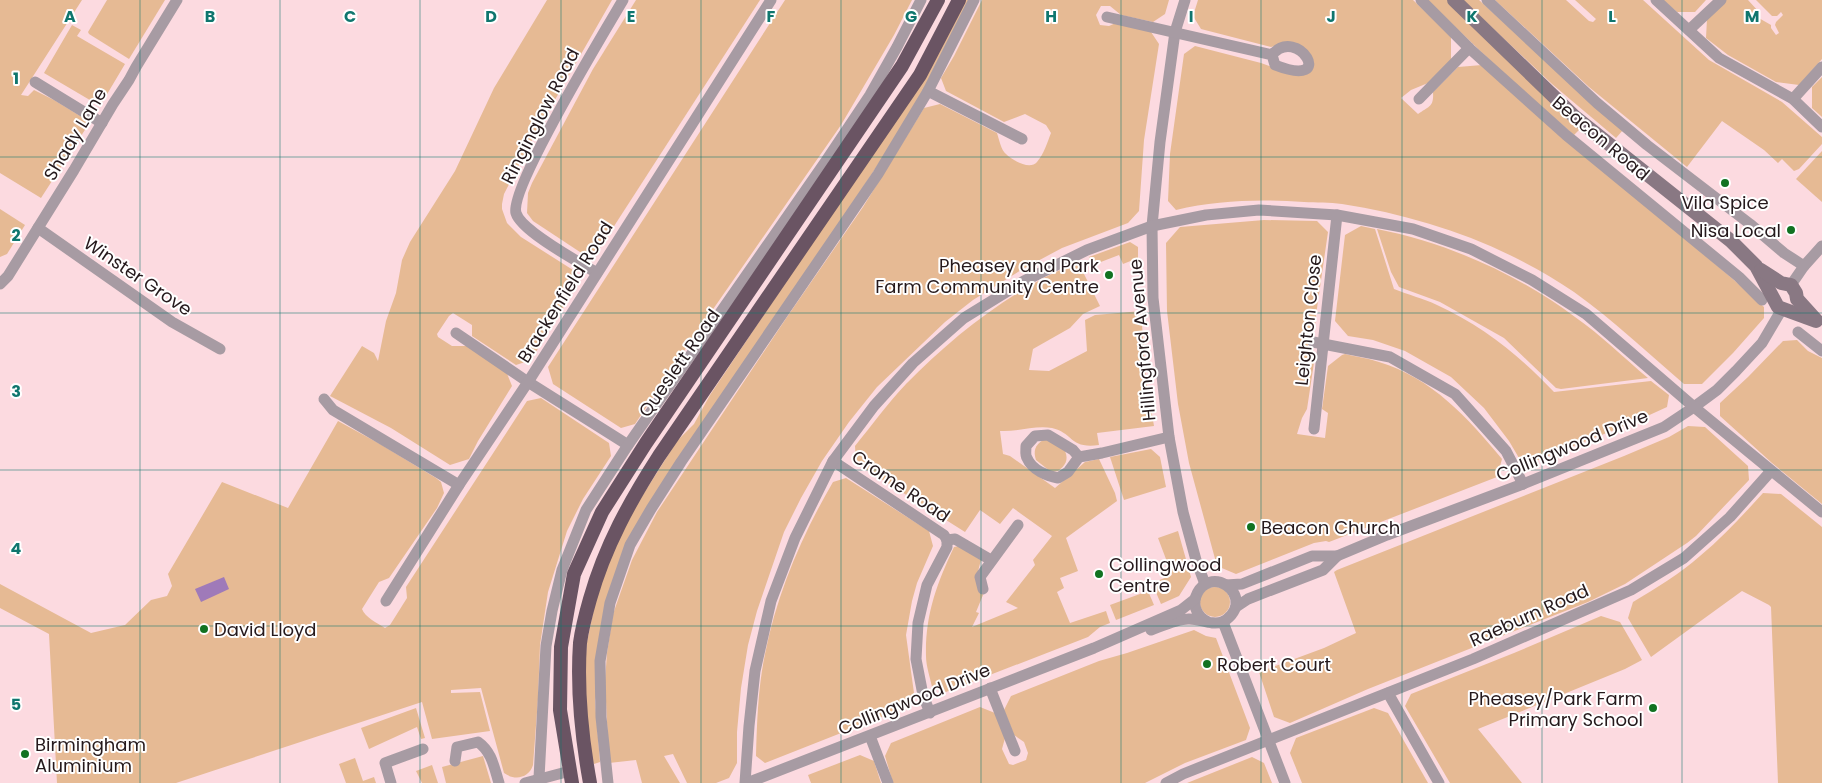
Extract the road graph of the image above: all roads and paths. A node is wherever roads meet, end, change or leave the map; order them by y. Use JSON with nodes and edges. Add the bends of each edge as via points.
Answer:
{"nodes":[{"id":1,"x":177,"y":0,"type":"edge"},
{"id":2,"x":623,"y":0,"type":"edge"},
{"id":3,"x":770,"y":0,"type":"edge"},
{"id":4,"x":921,"y":0,"type":"edge"},
{"id":5,"x":938,"y":0,"type":"edge"},
{"id":6,"x":959,"y":0,"type":"edge"},
{"id":7,"x":974,"y":0,"type":"edge"},
{"id":8,"x":1184,"y":0,"type":"edge"},
{"id":9,"x":1421,"y":0,"type":"edge"},
{"id":10,"x":1454,"y":0,"type":"edge"},
{"id":11,"x":1486,"y":0,"type":"edge"},
{"id":12,"x":1656,"y":0,"type":"edge"},
{"id":13,"x":1721,"y":0,"type":"edge"},
{"id":14,"x":1107,"y":17,"type":"dead end"},
{"id":15,"x":1689,"y":30,"type":"junction"},
{"id":16,"x":1175,"y":32,"type":"junction"},
{"id":17,"x":1469,"y":48,"type":"junction"},
{"id":18,"x":1272,"y":55,"type":"dead end"},
{"id":19,"x":1822,"y":67,"type":"edge"},
{"id":20,"x":36,"y":81,"type":"dead end"},
{"id":21,"x":928,"y":91,"type":"junction"},
{"id":22,"x":1419,"y":100,"type":"dead end"},
{"id":23,"x":1793,"y":100,"type":"junction"},
{"id":24,"x":102,"y":123,"type":"junction"},
{"id":25,"x":1822,"y":127,"type":"edge"},
{"id":26,"x":1022,"y":140,"type":"dead end"},
{"id":27,"x":1337,"y":215,"type":"junction"},
{"id":28,"x":1152,"y":226,"type":"junction"},
{"id":29,"x":38,"y":228,"type":"junction"},
{"id":30,"x":1822,"y":246,"type":"edge"},
{"id":31,"x":1756,"y":266,"type":"junction"},
{"id":32,"x":1804,"y":266,"type":"junction"},
{"id":33,"x":597,"y":273,"type":"junction"},
{"id":34,"x":0,"y":284,"type":"edge"},
{"id":35,"x":1786,"y":284,"type":"junction"},
{"id":36,"x":1768,"y":298,"type":"junction"},
{"id":37,"x":1797,"y":299,"type":"junction"},
{"id":38,"x":1784,"y":310,"type":"junction"},
{"id":39,"x":1819,"y":322,"type":"edge"},
{"id":40,"x":1798,"y":332,"type":"dead end"},
{"id":41,"x":456,"y":333,"type":"dead end"},
{"id":42,"x":1318,"y":342,"type":"junction"},
{"id":43,"x":220,"y":349,"type":"dead end"},
{"id":44,"x":1822,"y":351,"type":"edge"},
{"id":45,"x":528,"y":382,"type":"junction"},
{"id":46,"x":324,"y":399,"type":"dead end"},
{"id":47,"x":1694,"y":407,"type":"junction"},
{"id":48,"x":1314,"y":429,"type":"dead end"},
{"id":49,"x":1169,"y":437,"type":"junction"},
{"id":50,"x":628,"y":445,"type":"junction"},
{"id":51,"x":1079,"y":457,"type":"junction"},
{"id":52,"x":833,"y":461,"type":"junction"},
{"id":53,"x":1771,"y":471,"type":"junction"},
{"id":54,"x":1522,"y":484,"type":"junction"},
{"id":55,"x":459,"y":485,"type":"junction"},
{"id":56,"x":1822,"y":512,"type":"edge"},
{"id":57,"x":1018,"y":525,"type":"dead end"},
{"id":58,"x":948,"y":540,"type":"junction"},
{"id":59,"x":1337,"y":556,"type":"junction"},
{"id":60,"x":991,"y":560,"type":"junction"},
{"id":61,"x":1206,"y":584,"type":"junction"},
{"id":62,"x":1226,"y":585,"type":"junction"},
{"id":63,"x":983,"y":589,"type":"dead end"},
{"id":64,"x":1195,"y":599,"type":"junction"},
{"id":65,"x":386,"y":601,"type":"dead end"},
{"id":66,"x":1236,"y":607,"type":"junction"},
{"id":67,"x":1208,"y":622,"type":"junction"},
{"id":68,"x":1223,"y":622,"type":"junction"},
{"id":69,"x":1094,"y":648,"type":"junction"},
{"id":70,"x":990,"y":688,"type":"junction"},
{"id":71,"x":1388,"y":693,"type":"junction"},
{"id":72,"x":930,"y":712,"type":"junction"},
{"id":73,"x":870,"y":736,"type":"junction"},
{"id":74,"x":1269,"y":740,"type":"junction"},
{"id":75,"x":423,"y":749,"type":"dead end"},
{"id":76,"x":1015,"y":751,"type":"dead end"},
{"id":77,"x":455,"y":761,"type":"dead end"},
{"id":78,"x":587,"y":768,"type":"junction"},
{"id":79,"x":571,"y":777,"type":"edge"},
{"id":80,"x":539,"y":778,"type":"junction"},
{"id":81,"x":391,"y":783,"type":"edge"},
{"id":82,"x":499,"y":783,"type":"edge"},
{"id":83,"x":525,"y":783,"type":"edge"},
{"id":84,"x":590,"y":783,"type":"edge"},
{"id":85,"x":608,"y":783,"type":"edge"},
{"id":86,"x":746,"y":783,"type":"edge"},
{"id":87,"x":888,"y":783,"type":"edge"},
{"id":88,"x":1166,"y":783,"type":"edge"},
{"id":89,"x":1285,"y":783,"type":"edge"},
{"id":90,"x":1439,"y":783,"type":"edge"}],
"edges":[{"from":1,"to":24,"type":"street","name":"Shady Lane"},
{"from":2,"to":33,"type":"street","name":"Ringinglow Road","via":[[579,74],[522,184],[515,211],[530,231]]},
{"from":3,"to":33,"type":"street","name":"Brackenfield Road"},
{"from":4,"to":50,"type":"street","name":"Queslett Road","via":[[859,111]]},
{"from":5,"to":79,"type":"highway","name":"Queslett Road","via":[[902,66],[602,512],[574,574],[561,647],[560,710]]},
{"from":6,"to":78,"type":"highway","name":"Queslett Road","via":[[920,75],[659,456],[618,525],[595,581],[580,642],[580,708]]},
{"from":7,"to":21,"type":"street"},
{"from":8,"to":16,"type":"street","name":"Hillingford Avenue"},
{"from":9,"to":17,"type":"street","name":"Beacon Road"},
{"from":10,"to":31,"type":"main road","name":"Beacon Road","via":[[1575,116],[1731,241]]},
{"from":11,"to":32,"type":"street","name":"Beacon Road","via":[[1633,133],[1784,254]]},
{"from":12,"to":15,"type":"street"},
{"from":13,"to":15,"type":"street"},
{"from":14,"to":16,"type":"street"},
{"from":15,"to":23,"type":"street","via":[[1719,58]]},
{"from":16,"to":18,"type":"street"},
{"from":16,"to":28,"type":"street","name":"Hillingford Avenue"},
{"from":17,"to":22,"type":"street"},
{"from":17,"to":36,"type":"street","name":"Beacon Road","via":[[1566,135]]},
{"from":19,"to":23,"type":"street"},
{"from":20,"to":24,"type":"street"},
{"from":21,"to":26,"type":"street"},
{"from":21,"to":85,"type":"street","via":[[878,174],[681,462],[630,545],[610,603],[600,661],[600,717]]},
{"from":23,"to":25,"type":"street"},
{"from":24,"to":29,"type":"street","name":"Shady Lane"},
{"from":27,"to":28,"type":"street","via":[[1259,210],[1206,214]]},
{"from":27,"to":42,"type":"street","name":"Leighton Close"},
{"from":27,"to":47,"type":"street","via":[[1413,229],[1471,249],[1504,265],[1586,314]]},
{"from":28,"to":49,"type":"street","name":"Hillingford Avenue","via":[[1153,298]]},
{"from":28,"to":52,"type":"street","via":[[1087,250],[1033,276],[964,318],[914,363],[874,406]]},
{"from":29,"to":34,"type":"street","name":"Shady Lane"},
{"from":29,"to":43,"type":"street","name":"Winster Grove","via":[[172,322]]},
{"from":30,"to":32,"type":"street"},
{"from":31,"to":35,"type":"main road","name":"Beacon Road"},
{"from":31,"to":36,"type":"main road","name":"Beacon Road"},
{"from":32,"to":35,"type":"street"},
{"from":33,"to":45,"type":"street","name":"Brackenfield Road"},
{"from":35,"to":36,"type":"main road","via":[[1776,286]]},
{"from":35,"to":37,"type":"main road","via":[[1796,293]]},
{"from":36,"to":38,"type":"main road","name":"Beacon Road"},
{"from":37,"to":38,"type":"main road","via":[[1792,308]]},
{"from":37,"to":39,"type":"main road"},
{"from":38,"to":39,"type":"main road"},
{"from":38,"to":47,"type":"street","name":"Collingwood Drive","via":[[1752,355],[1717,390]]},
{"from":40,"to":44,"type":"street"},
{"from":41,"to":45,"type":"street"},
{"from":42,"to":48,"type":"street","name":"Leighton Close"},
{"from":42,"to":54,"type":"street","via":[[1390,357],[1455,394],[1506,451]]},
{"from":45,"to":50,"type":"street"},
{"from":45,"to":55,"type":"street","name":"Brackenfield Road"},
{"from":46,"to":55,"type":"street","via":[[330,414]]},
{"from":47,"to":53,"type":"street"},
{"from":47,"to":54,"type":"street","name":"Collingwood Drive","via":[[1664,426]]},
{"from":49,"to":51,"type":"street"},
{"from":49,"to":61,"type":"street","name":"Hillingford Avenue","via":[[1183,512]]},
{"from":50,"to":80,"type":"street","name":"Queslett Road","via":[[586,510],[562,570],[546,646]]},
{"from":51,"to":51,"type":"street","via":[[1068,472],[1058,478],[1034,467],[1026,458],[1026,446],[1035,436],[1048,435]]},
{"from":52,"to":58,"type":"street","name":"Crome Road"},
{"from":52,"to":86,"type":"street","via":[[795,538],[770,601],[755,671]]},
{"from":53,"to":56,"type":"street"},
{"from":53,"to":71,"type":"street","name":"Raeburn Road","via":[[1730,517],[1684,558],[1632,590]]},
{"from":54,"to":59,"type":"street","name":"Collingwood Drive"},
{"from":55,"to":65,"type":"street","name":"Brackenfield Road"},
{"from":57,"to":60,"type":"street"},
{"from":58,"to":60,"type":"street","name":"Crome Road","via":[[955,539]]},
{"from":58,"to":72,"type":"street","via":[[927,585],[918,623],[916,660]]},
{"from":59,"to":62,"type":"street","name":"Collingwood Drive","via":[[1312,556],[1242,584]]},
{"from":59,"to":66,"type":"street","name":"Collingwood Drive","via":[[1323,570],[1248,599]]},
{"from":60,"to":63,"type":"street","via":[[980,577]]},
{"from":61,"to":62,"type":"street","name":"Collingwood Drive","via":[[1217,582]]},
{"from":61,"to":64,"type":"street","name":"Collingwood Drive"},
{"from":62,"to":66,"type":"street","via":[[1235,596]]},
{"from":64,"to":67,"type":"street","via":[[1197,612]]},
{"from":64,"to":69,"type":"street","name":"Collingwood Drive","via":[[1181,610]]},
{"from":66,"to":68,"type":"street","name":"Collingwood Drive"},
{"from":67,"to":68,"type":"street","name":"Collingwood Drive"},
{"from":67,"to":69,"type":"street","name":"Collingwood Drive","via":[[1187,618]]},
{"from":68,"to":74,"type":"street"},
{"from":69,"to":70,"type":"street","name":"Collingwood Drive"},
{"from":70,"to":72,"type":"street","name":"Collingwood Drive"},
{"from":70,"to":76,"type":"street"},
{"from":71,"to":74,"type":"street","name":"Raeburn Road"},
{"from":71,"to":90,"type":"street"},
{"from":72,"to":73,"type":"street","name":"Collingwood Drive"},
{"from":73,"to":86,"type":"street","name":"Collingwood Drive"},
{"from":73,"to":87,"type":"street"},
{"from":74,"to":88,"type":"street","name":"Raeburn Road"},
{"from":74,"to":89,"type":"street"},
{"from":75,"to":81,"type":"street","via":[[385,763]]},
{"from":77,"to":82,"type":"street","via":[[457,747],[478,742],[487,748]]},
{"from":78,"to":79,"type":"highway"},
{"from":78,"to":84,"type":"highway","name":"Queslett Road"},
{"from":79,"to":80,"type":"street"},
{"from":80,"to":83,"type":"street"}]}
